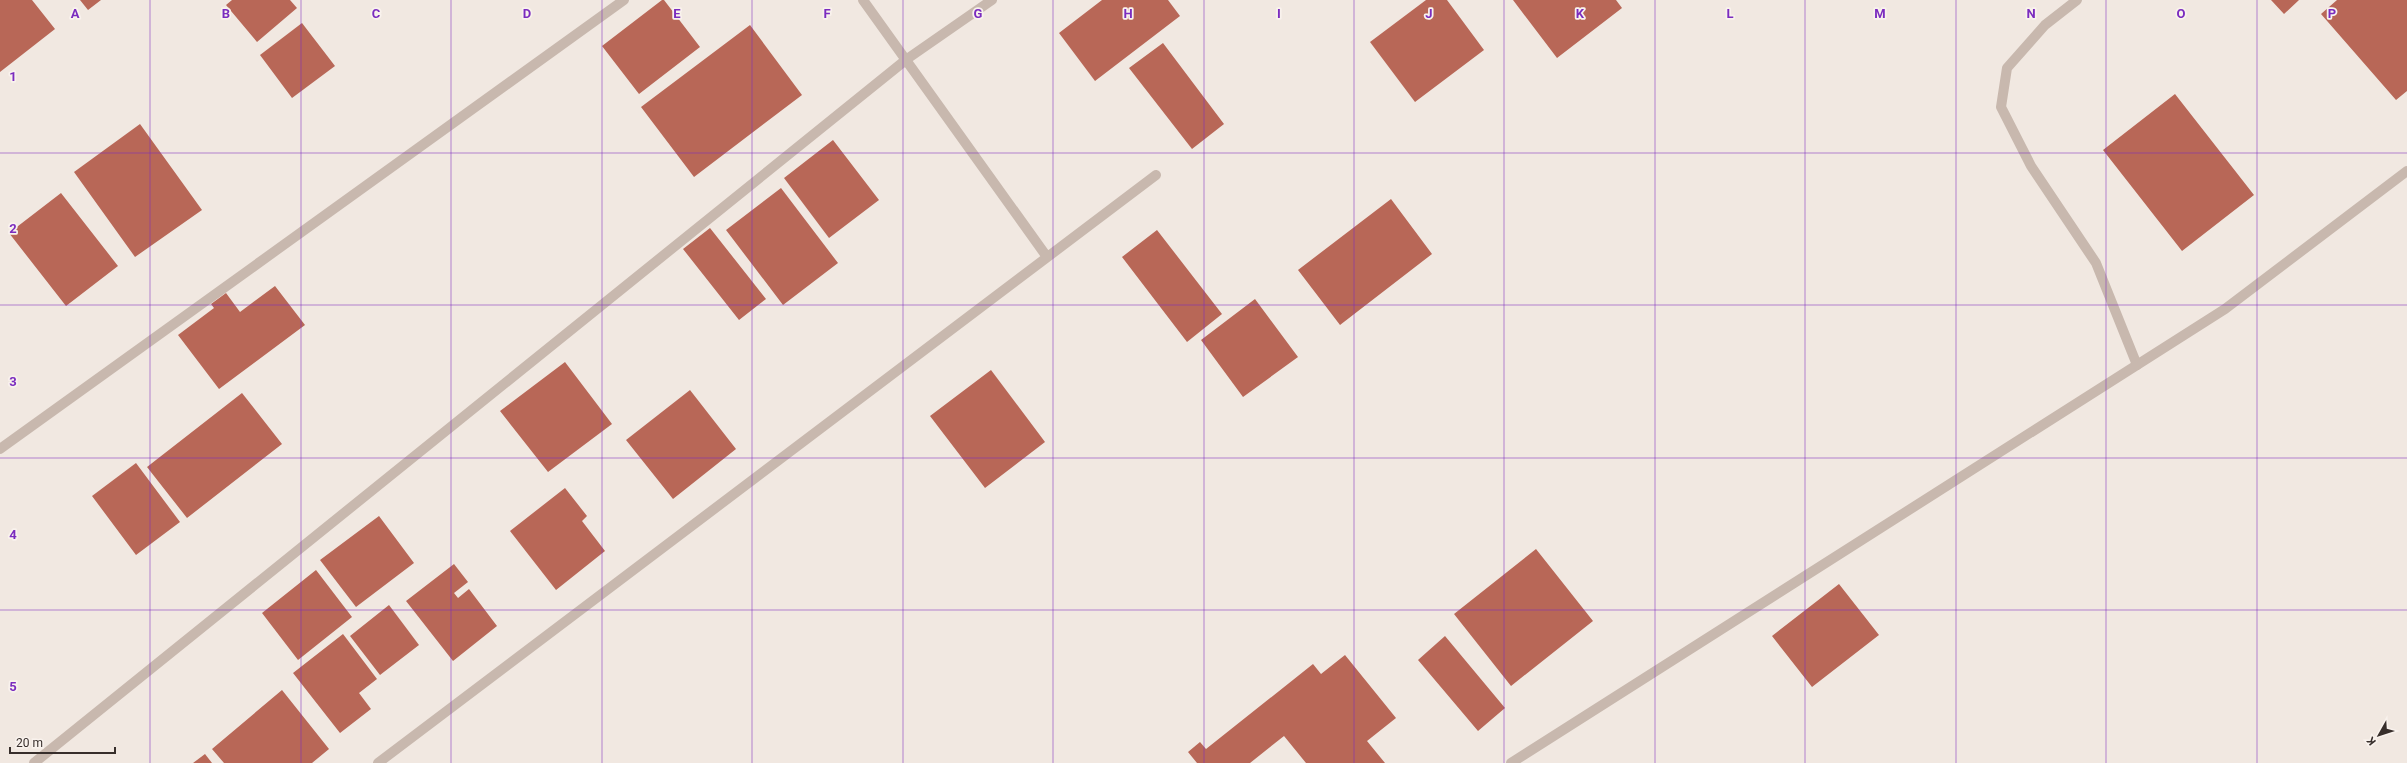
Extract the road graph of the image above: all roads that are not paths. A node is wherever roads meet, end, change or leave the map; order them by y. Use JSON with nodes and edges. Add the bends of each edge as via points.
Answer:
{"nodes":[{"id":1,"x":624,"y":0,"type":"edge"},
{"id":2,"x":863,"y":0,"type":"edge"},
{"id":3,"x":992,"y":0,"type":"edge"},
{"id":4,"x":2077,"y":0,"type":"edge"},
{"id":5,"x":907,"y":59,"type":"junction"},
{"id":6,"x":2407,"y":171,"type":"edge"},
{"id":7,"x":1156,"y":175,"type":"dead end"},
{"id":8,"x":1047,"y":257,"type":"junction"},
{"id":9,"x":2137,"y":365,"type":"junction"},
{"id":10,"x":0,"y":449,"type":"edge"},
{"id":11,"x":34,"y":763,"type":"edge"},
{"id":12,"x":378,"y":763,"type":"edge"},
{"id":13,"x":1511,"y":763,"type":"edge"}],
"edges":[{"from":1,"to":10,"type":"street"},
{"from":2,"to":5,"type":"street"},
{"from":3,"to":5,"type":"street"},
{"from":4,"to":9,"type":"street","via":[[2045,25],[2007,68],[2001,107],[2031,166],[2096,263]]},
{"from":5,"to":8,"type":"street"},
{"from":5,"to":11,"type":"street"},
{"from":6,"to":9,"type":"street","via":[[2225,309]]},
{"from":7,"to":8,"type":"street"},
{"from":8,"to":12,"type":"street"},
{"from":9,"to":13,"type":"street"}]}
